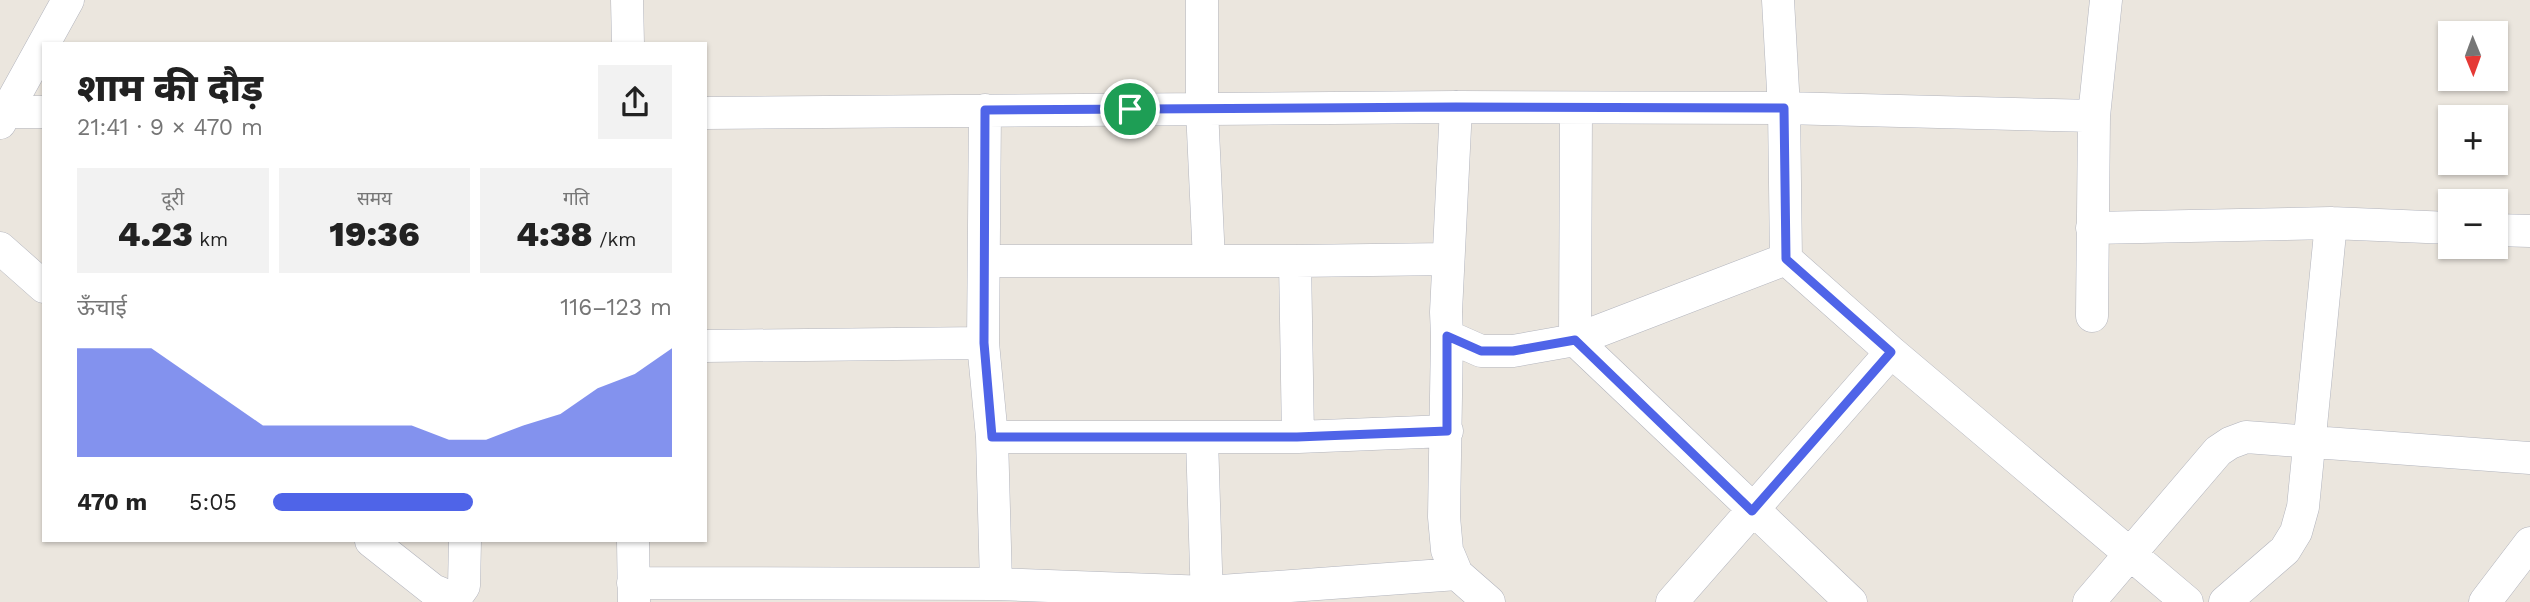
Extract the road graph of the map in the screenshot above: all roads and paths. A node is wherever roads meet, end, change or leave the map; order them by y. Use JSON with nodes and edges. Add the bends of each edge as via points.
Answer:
{"nodes":[{"id":1,"x":68,"y":0,"type":"edge"},
{"id":2,"x":627,"y":0,"type":"edge"},
{"id":3,"x":1202,"y":0,"type":"edge"},
{"id":4,"x":1778,"y":0,"type":"edge"},
{"id":5,"x":2106,"y":0,"type":"edge"},
{"id":6,"x":45,"y":42,"type":"edge"},
{"id":7,"x":628,"y":42,"type":"edge"},
{"id":8,"x":42,"y":47,"type":"edge"},
{"id":9,"x":1456,"y":107,"type":"junction"},
{"id":10,"x":1576,"y":108,"type":"junction"},
{"id":11,"x":1784,"y":108,"type":"junction"},
{"id":12,"x":1202,"y":109,"type":"junction"},
{"id":13,"x":985,"y":110,"type":"junction"},
{"id":14,"x":42,"y":112,"type":"edge"},
{"id":15,"x":707,"y":113,"type":"edge"},
{"id":16,"x":2094,"y":116,"type":"junction"},
{"id":17,"x":3,"y":118,"type":"edge"},
{"id":18,"x":2331,"y":223,"type":"junction"},
{"id":19,"x":2438,"y":227,"type":"edge"},
{"id":20,"x":2092,"y":228,"type":"junction"},
{"id":21,"x":2508,"y":230,"type":"edge"},
{"id":22,"x":2530,"y":231,"type":"edge"},
{"id":23,"x":0,"y":248,"type":"edge"},
{"id":24,"x":1448,"y":259,"type":"junction"},
{"id":25,"x":1786,"y":259,"type":"junction"},
{"id":26,"x":984,"y":261,"type":"junction"},
{"id":27,"x":1209,"y":261,"type":"junction"},
{"id":28,"x":1295,"y":261,"type":"junction"},
{"id":29,"x":42,"y":285,"type":"edge"},
{"id":30,"x":2092,"y":316,"type":"dead end"},
{"id":31,"x":1447,"y":336,"type":"junction"},
{"id":32,"x":1575,"y":340,"type":"junction"},
{"id":33,"x":984,"y":343,"type":"junction"},
{"id":34,"x":707,"y":346,"type":"edge"},
{"id":35,"x":1891,"y":352,"type":"junction"},
{"id":36,"x":1447,"y":431,"type":"junction"},
{"id":37,"x":992,"y":437,"type":"junction"},
{"id":38,"x":1297,"y":437,"type":"junction"},
{"id":39,"x":1202,"y":438,"type":"junction"},
{"id":40,"x":2309,"y":441,"type":"junction"},
{"id":41,"x":2530,"y":458,"type":"edge"},
{"id":42,"x":1752,"y":511,"type":"junction"},
{"id":43,"x":372,"y":542,"type":"edge"},
{"id":44,"x":465,"y":542,"type":"edge"},
{"id":45,"x":633,"y":542,"type":"edge"},
{"id":46,"x":2530,"y":543,"type":"edge"},
{"id":47,"x":2129,"y":553,"type":"junction"},
{"id":48,"x":1457,"y":575,"type":"junction"},
{"id":49,"x":996,"y":584,"type":"junction"},
{"id":50,"x":634,"y":592,"type":"edge"},
{"id":51,"x":1207,"y":597,"type":"edge"},
{"id":52,"x":1489,"y":602,"type":"edge"},
{"id":53,"x":1672,"y":602,"type":"edge"},
{"id":54,"x":1851,"y":602,"type":"edge"},
{"id":55,"x":2089,"y":602,"type":"edge"},
{"id":56,"x":2187,"y":602,"type":"edge"},
{"id":57,"x":2225,"y":602,"type":"edge"},
{"id":58,"x":2485,"y":602,"type":"edge"}],
"edges":[{"from":1,"to":6,"type":"street"},
{"from":2,"to":7,"type":"street"},
{"from":3,"to":12,"type":"street"},
{"from":4,"to":11,"type":"street"},
{"from":5,"to":16,"type":"street"},
{"from":8,"to":17,"type":"street"},
{"from":9,"to":10,"type":"street"},
{"from":9,"to":12,"type":"street"},
{"from":9,"to":24,"type":"street"},
{"from":10,"to":11,"type":"street"},
{"from":10,"to":32,"type":"street"},
{"from":11,"to":16,"type":"street"},
{"from":11,"to":25,"type":"street"},
{"from":12,"to":13,"type":"street"},
{"from":12,"to":27,"type":"street"},
{"from":13,"to":15,"type":"street"},
{"from":13,"to":26,"type":"street"},
{"from":14,"to":17,"type":"street"},
{"from":16,"to":20,"type":"street"},
{"from":18,"to":19,"type":"street"},
{"from":18,"to":20,"type":"street"},
{"from":18,"to":40,"type":"street"},
{"from":20,"to":30,"type":"street"},
{"from":21,"to":22,"type":"street"},
{"from":23,"to":29,"type":"street"},
{"from":24,"to":28,"type":"street"},
{"from":24,"to":31,"type":"street"},
{"from":25,"to":32,"type":"street"},
{"from":25,"to":35,"type":"street"},
{"from":26,"to":27,"type":"street"},
{"from":26,"to":33,"type":"street"},
{"from":27,"to":28,"type":"street"},
{"from":28,"to":38,"type":"street"},
{"from":31,"to":32,"type":"street","via":[[1481,351],[1513,351]]},
{"from":31,"to":36,"type":"street"},
{"from":32,"to":42,"type":"street"},
{"from":33,"to":34,"type":"street"},
{"from":33,"to":37,"type":"street"},
{"from":35,"to":42,"type":"street"},
{"from":35,"to":47,"type":"street"},
{"from":36,"to":38,"type":"street"},
{"from":36,"to":48,"type":"street","via":[[1444,517],[1447,550]]},
{"from":37,"to":39,"type":"street"},
{"from":37,"to":49,"type":"street"},
{"from":38,"to":39,"type":"street"},
{"from":39,"to":51,"type":"street"},
{"from":40,"to":41,"type":"street"},
{"from":40,"to":47,"type":"street","via":[[2246,438],[2230,443]]},
{"from":40,"to":57,"type":"street","via":[[2296,532],[2285,550]]},
{"from":42,"to":53,"type":"street"},
{"from":42,"to":54,"type":"street"},
{"from":43,"to":44,"type":"street","via":[[433,590],[457,596],[464,586]]},
{"from":45,"to":50,"type":"street"},
{"from":46,"to":58,"type":"street"},
{"from":47,"to":55,"type":"street"},
{"from":47,"to":56,"type":"street"},
{"from":48,"to":51,"type":"street"},
{"from":48,"to":52,"type":"street"},
{"from":49,"to":50,"type":"street"},
{"from":49,"to":51,"type":"street"}]}
